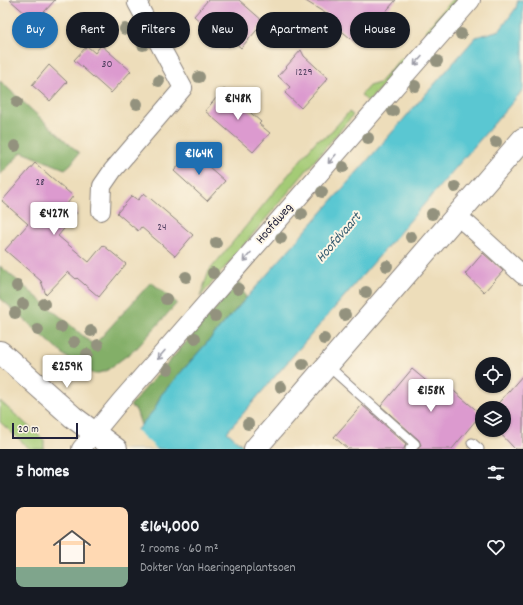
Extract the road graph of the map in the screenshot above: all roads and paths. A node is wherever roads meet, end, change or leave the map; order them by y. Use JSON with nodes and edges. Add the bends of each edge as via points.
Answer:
{"nodes":[{"id":1,"x":140,"y":0,"type":"edge"},
{"id":2,"x":471,"y":0,"type":"edge"},
{"id":3,"x":523,"y":139,"type":"edge"},
{"id":4,"x":101,"y":211,"type":"dead end"},
{"id":5,"x":456,"y":216,"type":"junction"},
{"id":6,"x":523,"y":275,"type":"edge"},
{"id":7,"x":0,"y":352,"type":"edge"},
{"id":8,"x":327,"y":365,"type":"junction"},
{"id":9,"x":88,"y":441,"type":"edge"},
{"id":10,"x":257,"y":447,"type":"edge"},
{"id":11,"x":116,"y":449,"type":"edge"},
{"id":12,"x":410,"y":449,"type":"edge"}],
"edges":[{"from":1,"to":4,"type":"street","via":[[137,3],[183,88],[102,186]]},
{"from":2,"to":9,"type":"street","name":"Hoofdweg","one_way":true},
{"from":3,"to":5,"type":"street"},
{"from":5,"to":6,"type":"street"},
{"from":5,"to":8,"type":"street"},
{"from":7,"to":9,"type":"street","via":[[73,417]]},
{"from":8,"to":10,"type":"street"},
{"from":8,"to":12,"type":"lane","via":[[415,444]]},
{"from":9,"to":11,"type":"street"}]}
